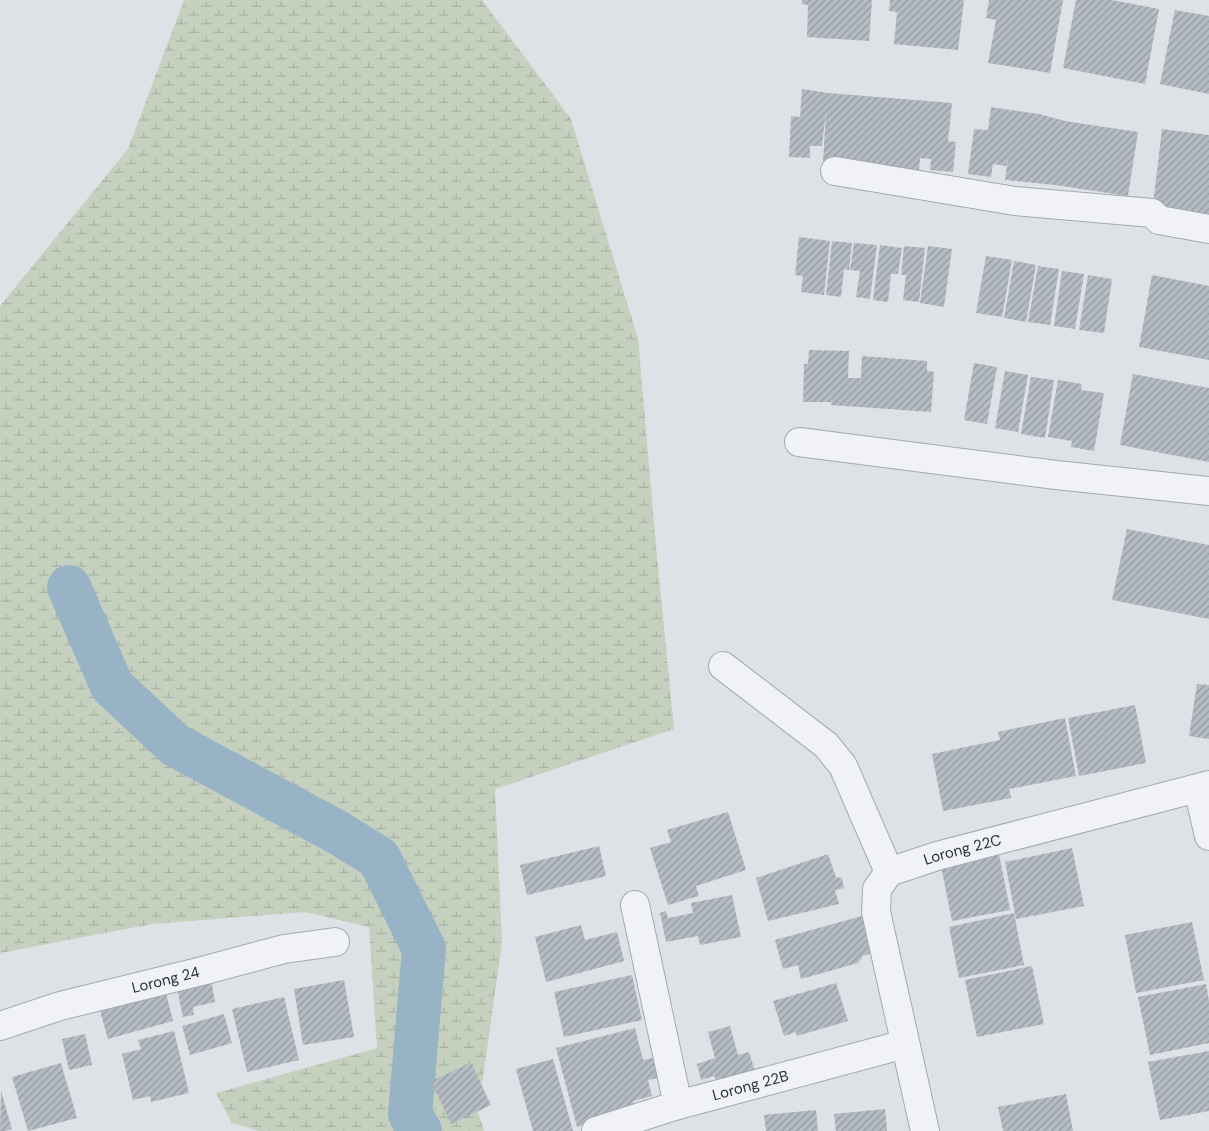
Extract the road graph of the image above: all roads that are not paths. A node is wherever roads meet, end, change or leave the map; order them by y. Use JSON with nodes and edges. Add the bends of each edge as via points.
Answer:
{"nodes":[{"id":1,"x":835,"y":171,"type":"dead end"},
{"id":2,"x":1209,"y":229,"type":"edge"},
{"id":3,"x":799,"y":442,"type":"dead end"},
{"id":4,"x":1209,"y":491,"type":"edge"},
{"id":5,"x":723,"y":666,"type":"dead end"},
{"id":6,"x":1204,"y":787,"type":"edge"},
{"id":7,"x":1209,"y":836,"type":"edge"},
{"id":8,"x":889,"y":872,"type":"junction"},
{"id":9,"x":635,"y":906,"type":"dead end"},
{"id":10,"x":335,"y":942,"type":"dead end"},
{"id":11,"x":0,"y":1026,"type":"edge"},
{"id":12,"x":905,"y":1044,"type":"junction"},
{"id":13,"x":678,"y":1105,"type":"junction"},
{"id":14,"x":596,"y":1131,"type":"edge"},
{"id":15,"x":925,"y":1131,"type":"edge"}],
"edges":[{"from":1,"to":2,"type":"street","via":[[1015,201],[1152,213],[1159,220]]},
{"from":3,"to":4,"type":"street"},
{"from":5,"to":8,"type":"street","via":[[826,745],[843,766]]},
{"from":6,"to":7,"type":"street"},
{"from":6,"to":8,"type":"street","name":"Lorong 22C","via":[[937,856]]},
{"from":8,"to":12,"type":"street","via":[[877,889],[876,912]]},
{"from":9,"to":13,"type":"street"},
{"from":10,"to":11,"type":"street","name":"Lorong 24","via":[[284,949],[60,1006]]},
{"from":12,"to":13,"type":"street","name":"Lorong 22B"},
{"from":12,"to":15,"type":"street"},
{"from":13,"to":14,"type":"street","name":"Lorong 22B"}]}
